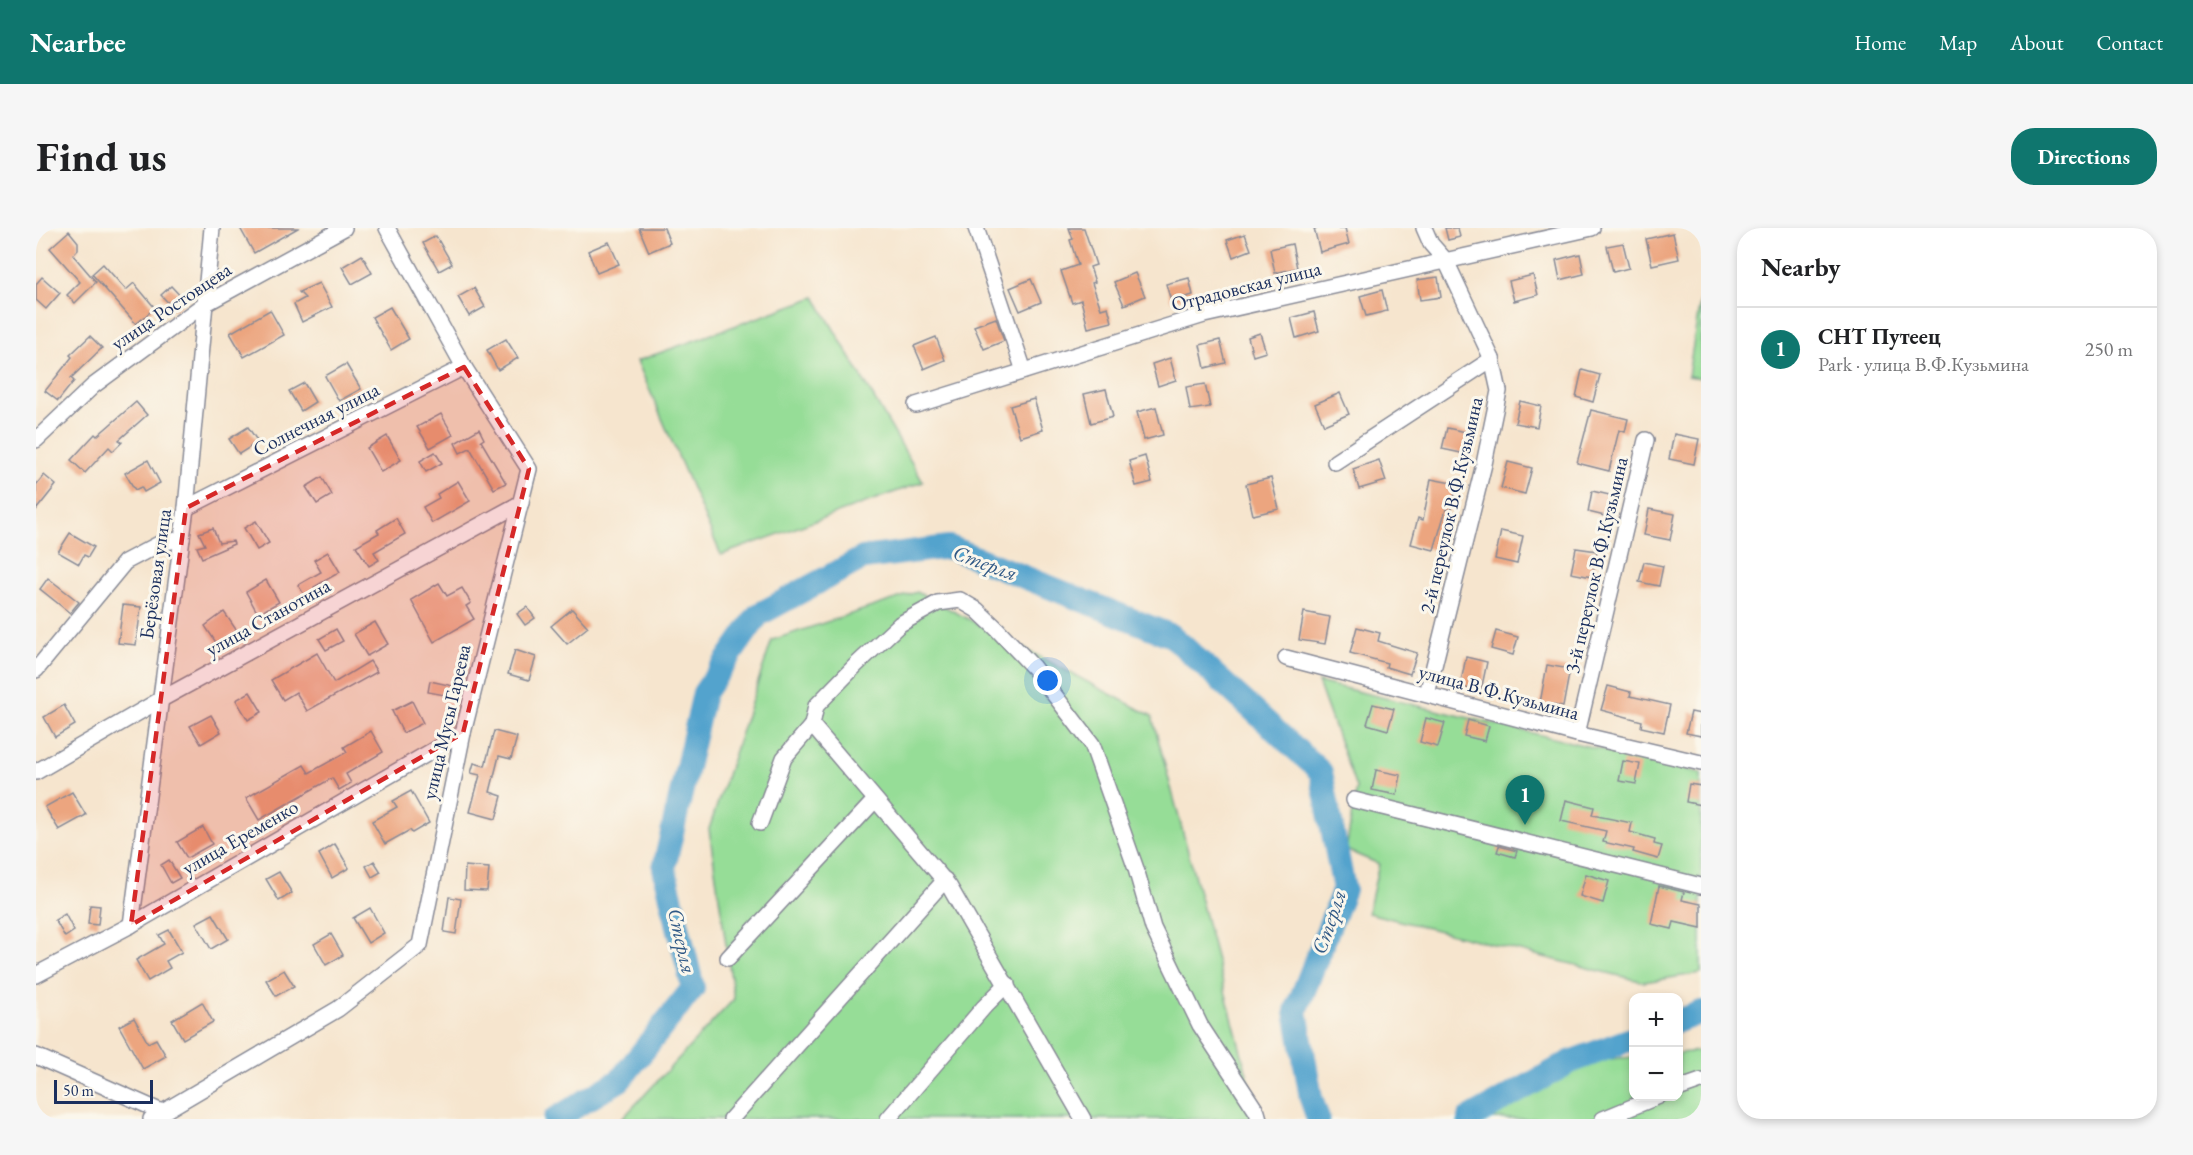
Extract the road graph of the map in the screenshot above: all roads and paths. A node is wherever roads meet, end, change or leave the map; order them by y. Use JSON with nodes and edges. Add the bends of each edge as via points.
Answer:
{"nodes":[{"id":1,"x":212,"y":228,"type":"edge"},
{"id":2,"x":344,"y":228,"type":"edge"},
{"id":3,"x":387,"y":228,"type":"edge"},
{"id":4,"x":976,"y":228,"type":"edge"},
{"id":5,"x":1424,"y":228,"type":"edge"},
{"id":6,"x":1592,"y":228,"type":"edge"},
{"id":7,"x":1446,"y":261,"type":"junction"},
{"id":8,"x":203,"y":305,"type":"junction"},
{"id":9,"x":1492,"y":358,"type":"junction"},
{"id":10,"x":464,"y":367,"type":"junction"},
{"id":11,"x":1024,"y":371,"type":"junction"},
{"id":12,"x":916,"y":405,"type":"dead end"},
{"id":13,"x":36,"y":440,"type":"edge"},
{"id":14,"x":1646,"y":440,"type":"dead end"},
{"id":15,"x":1335,"y":462,"type":"dead end"},
{"id":16,"x":521,"y":503,"type":"junction"},
{"id":17,"x":186,"y":508,"type":"junction"},
{"id":18,"x":182,"y":539,"type":"junction"},
{"id":19,"x":1286,"y":658,"type":"dead end"},
{"id":20,"x":36,"y":670,"type":"edge"},
{"id":21,"x":1427,"y":694,"type":"junction"},
{"id":22,"x":159,"y":700,"type":"junction"},
{"id":23,"x":812,"y":725,"type":"junction"},
{"id":24,"x":463,"y":733,"type":"junction"},
{"id":25,"x":1577,"y":734,"type":"junction"},
{"id":26,"x":1701,"y":763,"type":"edge"},
{"id":27,"x":36,"y":771,"type":"edge"},
{"id":28,"x":875,"y":800,"type":"junction"},
{"id":29,"x":1354,"y":800,"type":"dead end"},
{"id":30,"x":759,"y":822,"type":"dead end"},
{"id":31,"x":945,"y":880,"type":"junction"},
{"id":32,"x":1701,"y":886,"type":"edge"},
{"id":33,"x":131,"y":925,"type":"junction"},
{"id":34,"x":728,"y":958,"type":"dead end"},
{"id":35,"x":36,"y":975,"type":"edge"},
{"id":36,"x":1007,"y":984,"type":"junction"},
{"id":37,"x":36,"y":1056,"type":"edge"},
{"id":38,"x":1701,"y":1081,"type":"edge"},
{"id":39,"x":1683,"y":1087,"type":"edge"},
{"id":40,"x":1647,"y":1101,"type":"edge"},
{"id":41,"x":156,"y":1115,"type":"edge"},
{"id":42,"x":1075,"y":1115,"type":"edge"},
{"id":43,"x":731,"y":1119,"type":"edge"},
{"id":44,"x":888,"y":1119,"type":"edge"},
{"id":45,"x":1259,"y":1119,"type":"edge"},
{"id":46,"x":1603,"y":1119,"type":"edge"}],
"edges":[{"from":1,"to":8,"type":"street","name":"Берёзовая улица"},
{"from":2,"to":8,"type":"street","name":"улица Ростовцева"},
{"from":3,"to":10,"type":"street","name":"улица Мусы Гареева"},
{"from":4,"to":11,"type":"street"},
{"from":5,"to":7,"type":"street","name":"2-й переулок В.Ф.Кузьмина","via":[[1431,244]]},
{"from":6,"to":7,"type":"street","name":"Отрадовская улица"},
{"from":7,"to":9,"type":"street","name":"2-й переулок В.Ф.Кузьмина"},
{"from":7,"to":11,"type":"street","name":"Отрадовская улица","via":[[1204,315]]},
{"from":8,"to":13,"type":"street","name":"улица Ростовцева","via":[[93,386]]},
{"from":8,"to":17,"type":"street","name":"Берёзовая улица"},
{"from":9,"to":15,"type":"street"},
{"from":9,"to":21,"type":"street","name":"2-й переулок В.Ф.Кузьмина","via":[[1499,391]]},
{"from":10,"to":16,"type":"street","name":"улица Мусы Гареева","via":[[529,469]]},
{"from":10,"to":17,"type":"street","name":"Солнечная улица"},
{"from":11,"to":12,"type":"street","name":"Отрадовская улица"},
{"from":14,"to":25,"type":"street","name":"3-й переулок В.Ф.Кузьмина"},
{"from":16,"to":22,"type":"street","name":"улица Станотина"},
{"from":16,"to":24,"type":"street","name":"улица Мусы Гареева"},
{"from":17,"to":18,"type":"street","name":"Берёзовая улица"},
{"from":18,"to":20,"type":"street","via":[[161,543],[125,562]]},
{"from":18,"to":22,"type":"street","name":"Берёзовая улица"},
{"from":19,"to":21,"type":"street","name":"улица В.Ф.Кузьмина"},
{"from":21,"to":25,"type":"street","name":"улица В.Ф.Кузьмина"},
{"from":22,"to":27,"type":"street","name":"улица Станотина"},
{"from":22,"to":33,"type":"street","name":"Берёзовая улица"},
{"from":23,"to":28,"type":"street"},
{"from":23,"to":30,"type":"street","via":[[784,758]]},
{"from":23,"to":45,"type":"street","via":[[816,706],[900,624],[938,603],[960,600],[977,610],[1033,667],[1092,744],[1137,869],[1153,928],[1200,1025]]},
{"from":24,"to":33,"type":"street","name":"улица Еременко"},
{"from":24,"to":41,"type":"street","name":"улица Мусы Гареева","via":[[420,945],[338,1009]]},
{"from":25,"to":26,"type":"street","name":"улица В.Ф.Кузьмина"},
{"from":28,"to":31,"type":"street"},
{"from":28,"to":34,"type":"street"},
{"from":29,"to":32,"type":"street"},
{"from":31,"to":36,"type":"street"},
{"from":31,"to":43,"type":"street"},
{"from":33,"to":35,"type":"street","name":"улица Еременко"},
{"from":36,"to":42,"type":"street"},
{"from":36,"to":44,"type":"street"},
{"from":37,"to":41,"type":"street"},
{"from":38,"to":39,"type":"street"},
{"from":40,"to":46,"type":"street"}]}
